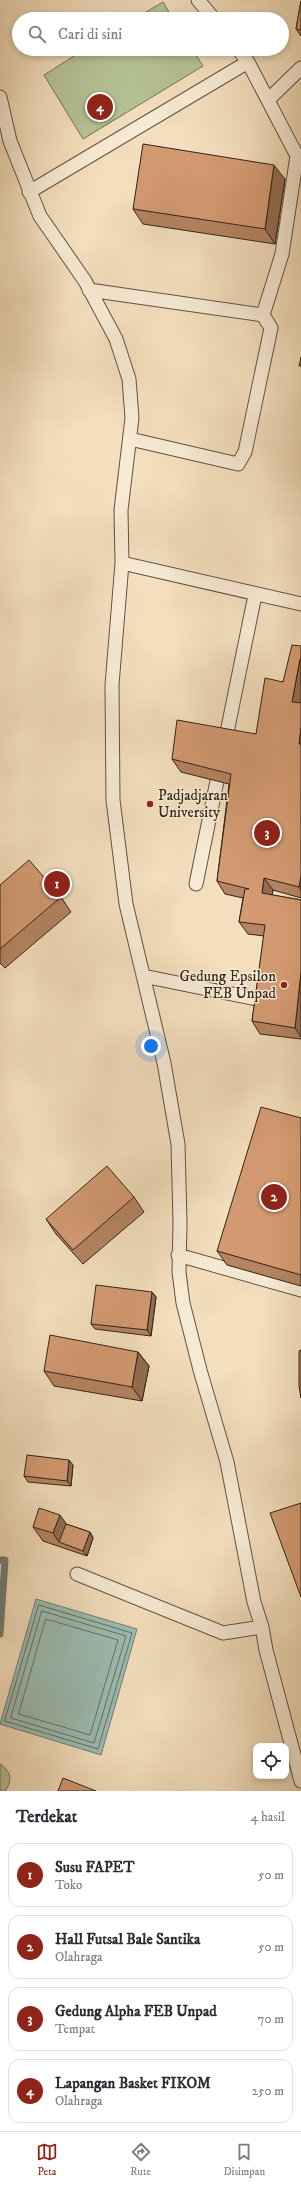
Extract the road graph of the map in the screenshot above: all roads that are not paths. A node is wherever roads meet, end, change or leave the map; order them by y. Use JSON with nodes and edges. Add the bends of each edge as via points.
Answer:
{"nodes":[{"id":1,"x":198,"y":0,"type":"edge"},
{"id":2,"x":208,"y":12,"type":"edge"},
{"id":3,"x":243,"y":56,"type":"edge"},
{"id":4,"x":248,"y":62,"type":"junction"},
{"id":5,"x":301,"y":68,"type":"edge"},
{"id":6,"x":0,"y":97,"type":"edge"},
{"id":7,"x":268,"y":100,"type":"junction"},
{"id":8,"x":29,"y":192,"type":"junction"},
{"id":9,"x":89,"y":290,"type":"junction"},
{"id":10,"x":263,"y":315,"type":"junction"},
{"id":11,"x":130,"y":439,"type":"junction"},
{"id":12,"x":122,"y":563,"type":"junction"},
{"id":13,"x":255,"y":595,"type":"junction"},
{"id":14,"x":301,"y":604,"type":"edge"},
{"id":15,"x":196,"y":884,"type":"dead end"},
{"id":16,"x":143,"y":976,"type":"junction"},
{"id":17,"x":301,"y":1008,"type":"edge"},
{"id":18,"x":178,"y":1255,"type":"junction"},
{"id":19,"x":301,"y":1290,"type":"edge"},
{"id":20,"x":77,"y":1574,"type":"dead end"},
{"id":21,"x":262,"y":1627,"type":"junction"},
{"id":22,"x":301,"y":1781,"type":"edge"}],
"edges":[{"from":1,"to":2,"type":"lane"},
{"from":3,"to":4,"type":"lane"},
{"from":4,"to":7,"type":"lane"},
{"from":4,"to":8,"type":"lane"},
{"from":5,"to":7,"type":"lane"},
{"from":6,"to":8,"type":"lane","via":[[10,141]]},
{"from":7,"to":10,"type":"lane","via":[[297,156],[282,254]]},
{"from":8,"to":9,"type":"lane","via":[[40,216],[60,242]]},
{"from":9,"to":10,"type":"lane"},
{"from":9,"to":11,"type":"lane","via":[[116,339],[129,379],[132,404]]},
{"from":10,"to":11,"type":"lane","via":[[271,328],[245,452],[238,464]]},
{"from":11,"to":12,"type":"lane","via":[[121,510]]},
{"from":12,"to":13,"type":"lane"},
{"from":12,"to":16,"type":"lane","via":[[112,685],[112,787],[126,904]]},
{"from":13,"to":14,"type":"lane"},
{"from":13,"to":15,"type":"lane"},
{"from":16,"to":17,"type":"lane"},
{"from":16,"to":18,"type":"lane","via":[[164,1064],[178,1144]]},
{"from":18,"to":19,"type":"lane"},
{"from":18,"to":21,"type":"lane","via":[[184,1303],[200,1370],[227,1462],[254,1602]]},
{"from":20,"to":21,"type":"lane","via":[[223,1633]]},
{"from":21,"to":22,"type":"lane"}]}
